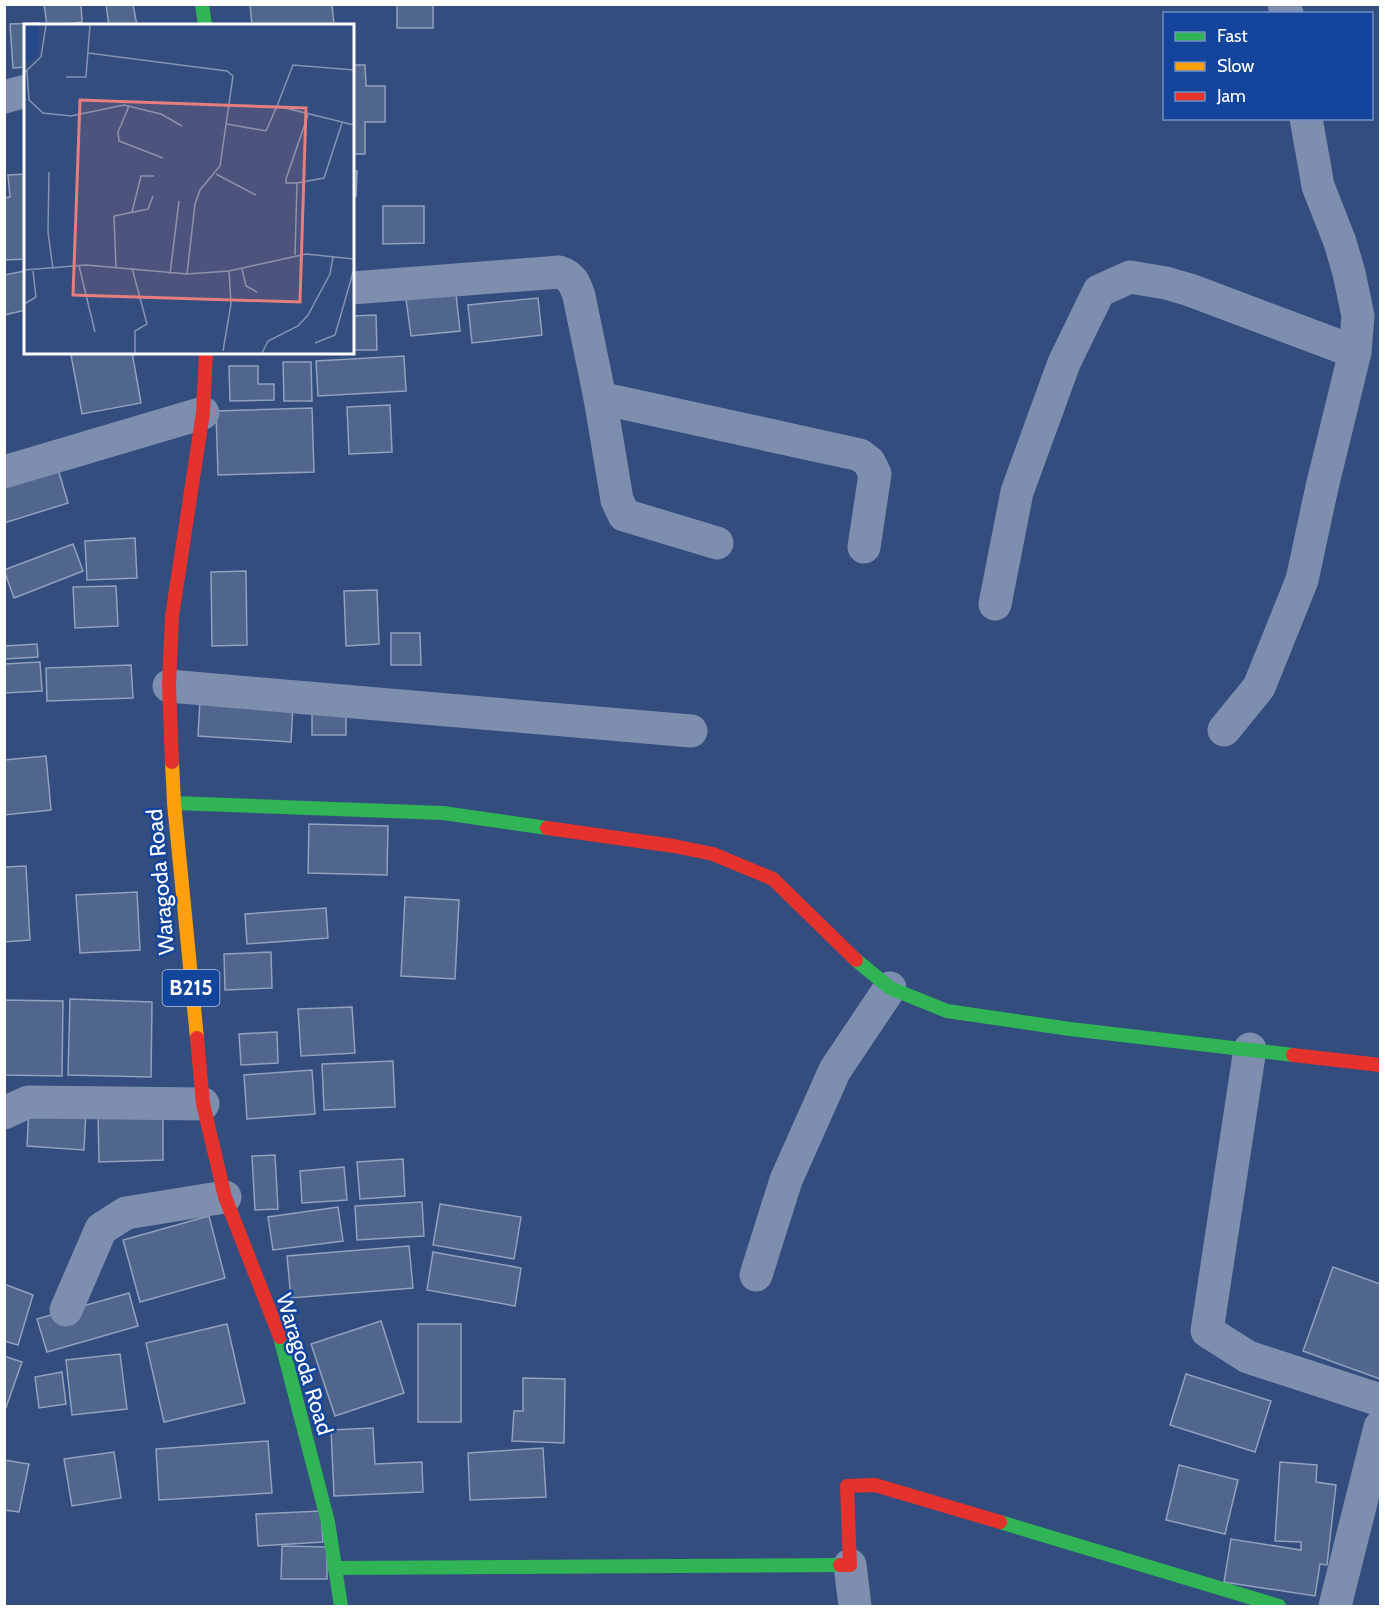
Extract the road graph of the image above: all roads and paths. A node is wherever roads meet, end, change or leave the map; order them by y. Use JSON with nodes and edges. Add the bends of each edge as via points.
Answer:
{"nodes":[{"id":1,"x":202,"y":4,"type":"edge"},
{"id":2,"x":205,"y":24,"type":"edge"},
{"id":3,"x":24,"y":92,"type":"edge"},
{"id":4,"x":4,"y":97,"type":"edge"},
{"id":5,"x":1306,"y":120,"type":"edge"},
{"id":6,"x":354,"y":288,"type":"edge"},
{"id":7,"x":1355,"y":352,"type":"junction"},
{"id":8,"x":207,"y":354,"type":"edge"},
{"id":9,"x":600,"y":398,"type":"junction"},
{"id":10,"x":202,"y":413,"type":"junction"},
{"id":11,"x":4,"y":472,"type":"edge"},
{"id":12,"x":717,"y":543,"type":"dead end"},
{"id":13,"x":864,"y":547,"type":"dead end"},
{"id":14,"x":994,"y":604,"type":"dead end"},
{"id":15,"x":169,"y":686,"type":"junction"},
{"id":16,"x":1224,"y":730,"type":"dead end"},
{"id":17,"x":691,"y":731,"type":"dead end"},
{"id":18,"x":174,"y":803,"type":"junction"},
{"id":19,"x":890,"y":988,"type":"junction"},
{"id":20,"x":1250,"y":1049,"type":"junction"},
{"id":21,"x":1380,"y":1065,"type":"edge"},
{"id":22,"x":203,"y":1104,"type":"junction"},
{"id":23,"x":4,"y":1113,"type":"edge"},
{"id":24,"x":225,"y":1197,"type":"junction"},
{"id":25,"x":756,"y":1275,"type":"dead end"},
{"id":26,"x":66,"y":1310,"type":"dead end"},
{"id":27,"x":1380,"y":1400,"type":"edge"},
{"id":28,"x":1380,"y":1427,"type":"edge"},
{"id":29,"x":850,"y":1565,"type":"junction"},
{"id":30,"x":335,"y":1568,"type":"junction"},
{"id":31,"x":341,"y":1606,"type":"edge"},
{"id":32,"x":855,"y":1606,"type":"edge"},
{"id":33,"x":1279,"y":1606,"type":"edge"},
{"id":34,"x":1335,"y":1606,"type":"edge"}],
"edges":[{"from":1,"to":2,"type":"street"},
{"from":3,"to":4,"type":"street"},
{"from":5,"to":7,"type":"street","via":[[1318,186],[1352,284],[1358,316]]},
{"from":6,"to":9,"type":"street","via":[[568,274],[579,296]]},
{"from":7,"to":14,"type":"street","via":[[1166,283],[1130,277],[1099,291],[1064,363],[1017,492]]},
{"from":7,"to":16,"type":"street","via":[[1302,580],[1259,687]]},
{"from":8,"to":10,"type":"street","name":"Waragoda Road","number":"B215"},
{"from":9,"to":12,"type":"street","via":[[617,500],[624,515]]},
{"from":9,"to":13,"type":"street","via":[[860,455],[875,474]]},
{"from":10,"to":11,"type":"street"},
{"from":10,"to":15,"type":"street","name":"Waragoda Road","number":"B215","via":[[172,616]]},
{"from":15,"to":17,"type":"street"},
{"from":15,"to":18,"type":"street","name":"Waragoda Road","number":"B215"},
{"from":18,"to":19,"type":"street","via":[[443,813],[713,854],[773,879]]},
{"from":18,"to":22,"type":"street","name":"Waragoda Road","number":"B215"},
{"from":19,"to":20,"type":"street","via":[[948,1011]]},
{"from":19,"to":25,"type":"street","via":[[835,1070],[786,1180]]},
{"from":20,"to":21,"type":"street"},
{"from":20,"to":27,"type":"street","via":[[1207,1331],[1248,1358]]},
{"from":22,"to":23,"type":"street","via":[[28,1102]]},
{"from":22,"to":24,"type":"street","name":"Waragoda Road","number":"B215"},
{"from":24,"to":26,"type":"street","via":[[126,1213],[101,1229]]},
{"from":24,"to":30,"type":"street","name":"Waragoda Road","number":"B215","via":[[282,1344],[328,1522]]},
{"from":28,"to":34,"type":"street"},
{"from":29,"to":30,"type":"street"},
{"from":29,"to":32,"type":"street"},
{"from":29,"to":33,"type":"street","via":[[847,1486],[875,1485]]},
{"from":30,"to":31,"type":"street","name":"Waragoda Road","number":"B215"}]}
